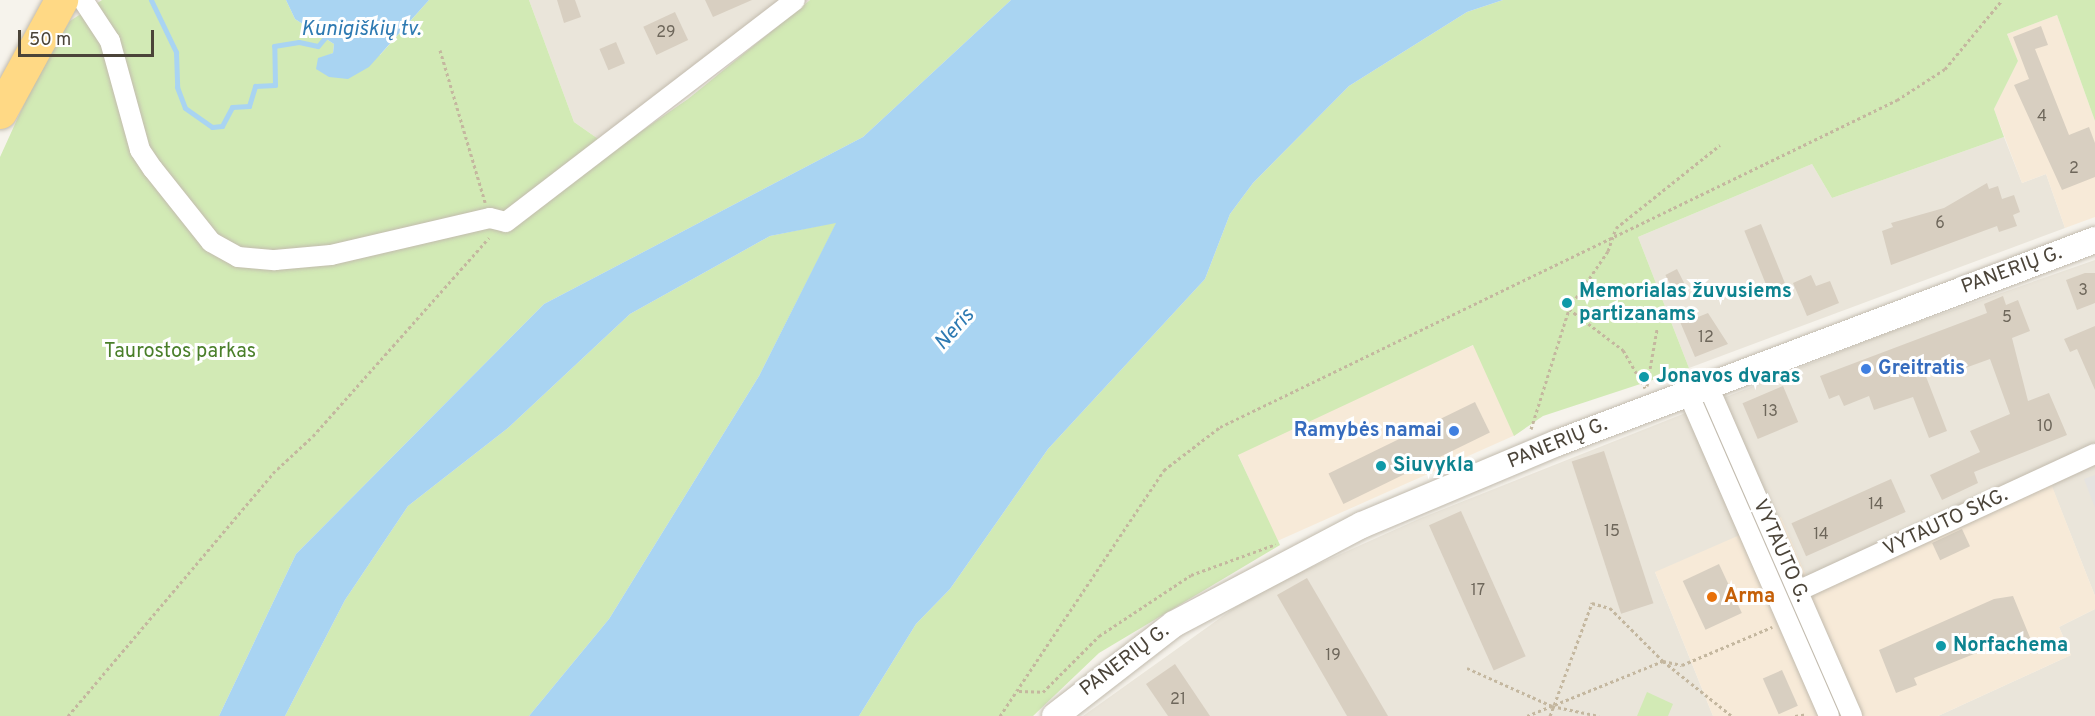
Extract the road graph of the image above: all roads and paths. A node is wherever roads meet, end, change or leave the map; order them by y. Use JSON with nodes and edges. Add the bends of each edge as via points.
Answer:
{"nodes":[{"id":1,"x":61,"y":0,"type":"edge"},
{"id":2,"x":83,"y":0,"type":"edge"},
{"id":3,"x":795,"y":0,"type":"edge"},
{"id":4,"x":2002,"y":0,"type":"edge"},
{"id":5,"x":440,"y":50,"type":"dead end"},
{"id":6,"x":0,"y":112,"type":"edge"},
{"id":7,"x":1719,"y":146,"type":"dead end"},
{"id":8,"x":498,"y":220,"type":"junction"},
{"id":9,"x":1613,"y":234,"type":"junction"},
{"id":10,"x":2095,"y":240,"type":"edge"},
{"id":11,"x":1569,"y":309,"type":"junction"},
{"id":12,"x":1657,"y":329,"type":"dead end"},
{"id":13,"x":1698,"y":390,"type":"junction"},
{"id":14,"x":1651,"y":398,"type":"junction"},
{"id":15,"x":1531,"y":431,"type":"dead end"},
{"id":16,"x":2095,"y":454,"type":"edge"},
{"id":17,"x":1798,"y":591,"type":"junction"},
{"id":18,"x":1788,"y":621,"type":"junction"},
{"id":19,"x":1664,"y":661,"type":"junction"},
{"id":20,"x":1467,"y":668,"type":"dead end"},
{"id":21,"x":1552,"y":706,"type":"junction"},
{"id":22,"x":68,"y":716,"type":"edge"},
{"id":23,"x":1000,"y":716,"type":"edge"},
{"id":24,"x":1055,"y":716,"type":"edge"},
{"id":25,"x":1527,"y":716,"type":"edge"},
{"id":26,"x":1551,"y":716,"type":"edge"},
{"id":27,"x":1599,"y":716,"type":"edge"},
{"id":28,"x":1732,"y":716,"type":"edge"},
{"id":29,"x":1829,"y":716,"type":"edge"},
{"id":30,"x":1852,"y":716,"type":"edge"}],
"edges":[{"from":1,"to":6,"type":"highway"},
{"from":2,"to":8,"type":"street","via":[[110,40],[140,150],[211,242],[238,257],[331,255]]},
{"from":3,"to":8,"type":"street"},
{"from":4,"to":9,"type":"path","via":[[1945,69],[1897,100]]},
{"from":5,"to":8,"type":"path"},
{"from":7,"to":9,"type":"path"},
{"from":8,"to":22,"type":"path","via":[[314,436],[273,473]]},
{"from":9,"to":11,"type":"path","via":[[1608,251]]},
{"from":9,"to":23,"type":"path","via":[[1220,427],[1164,470]]},
{"from":10,"to":13,"type":"street","name":"PANERIŲ G."},
{"from":11,"to":14,"type":"path","via":[[1628,354]]},
{"from":11,"to":15,"type":"path"},
{"from":12,"to":14,"type":"path"},
{"from":13,"to":14,"type":"street","name":"PANERIŲ G."},
{"from":13,"to":17,"type":"street","name":"VYTAUTO G."},
{"from":13,"to":18,"type":"street","name":"VYTAUTO G."},
{"from":14,"to":24,"type":"street","name":"PANERIŲ G.","via":[[1294,556],[1174,624]]},
{"from":16,"to":17,"type":"street","name":"VYTAUTO SKG."},
{"from":17,"to":30,"type":"street","name":"VYTAUTO G."},
{"from":18,"to":19,"type":"path","via":[[1682,665]]},
{"from":18,"to":29,"type":"street","name":"VYTAUTO G."},
{"from":19,"to":21,"type":"path"},
{"from":19,"to":21,"type":"path","via":[[1610,608],[1592,603]]},
{"from":19,"to":28,"type":"path"},
{"from":20,"to":21,"type":"path"},
{"from":21,"to":25,"type":"path"},
{"from":21,"to":26,"type":"path"},
{"from":21,"to":27,"type":"path"}]}
